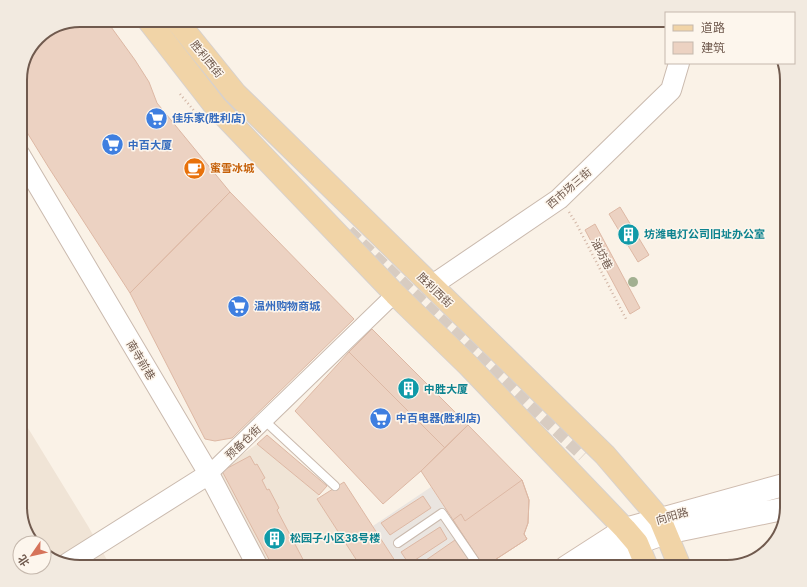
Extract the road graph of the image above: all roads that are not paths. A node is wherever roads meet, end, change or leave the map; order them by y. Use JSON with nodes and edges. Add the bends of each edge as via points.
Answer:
{"nodes":[{"id":1,"x":153,"y":27,"type":"edge"},
{"id":2,"x":182,"y":27,"type":"edge"},
{"id":3,"x":679,"y":64,"type":"edge"},
{"id":4,"x":27,"y":167,"type":"edge"},
{"id":5,"x":431,"y":286,"type":"junction"},
{"id":6,"x":395,"y":294,"type":"junction"},
{"id":7,"x":265,"y":421,"type":"junction"},
{"id":8,"x":209,"y":474,"type":"junction"},
{"id":9,"x":335,"y":486,"type":"dead end"},
{"id":10,"x":780,"y":486,"type":"edge"},
{"id":11,"x":780,"y":509,"type":"edge"},
{"id":12,"x":663,"y":526,"type":"junction"},
{"id":13,"x":631,"y":536,"type":"junction"},
{"id":14,"x":398,"y":543,"type":"dead end"},
{"id":15,"x":73,"y":560,"type":"edge"},
{"id":16,"x":254,"y":560,"type":"edge"},
{"id":17,"x":474,"y":560,"type":"edge"},
{"id":18,"x":581,"y":560,"type":"edge"},
{"id":19,"x":609,"y":560,"type":"edge"},
{"id":20,"x":643,"y":560,"type":"edge"},
{"id":21,"x":677,"y":560,"type":"edge"}],
"edges":[{"from":1,"to":6,"type":"main road","name":"胜利西街","via":[[215,106]]},
{"from":2,"to":5,"type":"main road","name":"胜利西街","via":[[235,93]]},
{"from":3,"to":5,"type":"street","name":"西市场三街","via":[[671,90],[560,199]]},
{"from":4,"to":8,"type":"street","name":"南寺前巷"},
{"from":5,"to":12,"type":"main road","name":"胜利西街","via":[[605,455]]},
{"from":6,"to":7,"type":"street","name":"预备仓街"},
{"from":6,"to":13,"type":"main road","name":"胜利西街","via":[[468,365]]},
{"from":7,"to":8,"type":"street","name":"预备仓街"},
{"from":7,"to":9,"type":"lane"},
{"from":8,"to":15,"type":"street","name":"预备仓街"},
{"from":8,"to":16,"type":"street","name":"南寺前巷"},
{"from":10,"to":12,"type":"main road","name":"向阳路"},
{"from":11,"to":12,"type":"main road","name":"向阳路"},
{"from":12,"to":13,"type":"main road","name":"向阳路"},
{"from":12,"to":21,"type":"main road","name":"胜利西街"},
{"from":13,"to":18,"type":"main road","name":"向阳路"},
{"from":13,"to":19,"type":"main road","name":"向阳路"},
{"from":13,"to":20,"type":"main road","name":"胜利西街"},
{"from":14,"to":17,"type":"lane","via":[[442,513]]}]}
